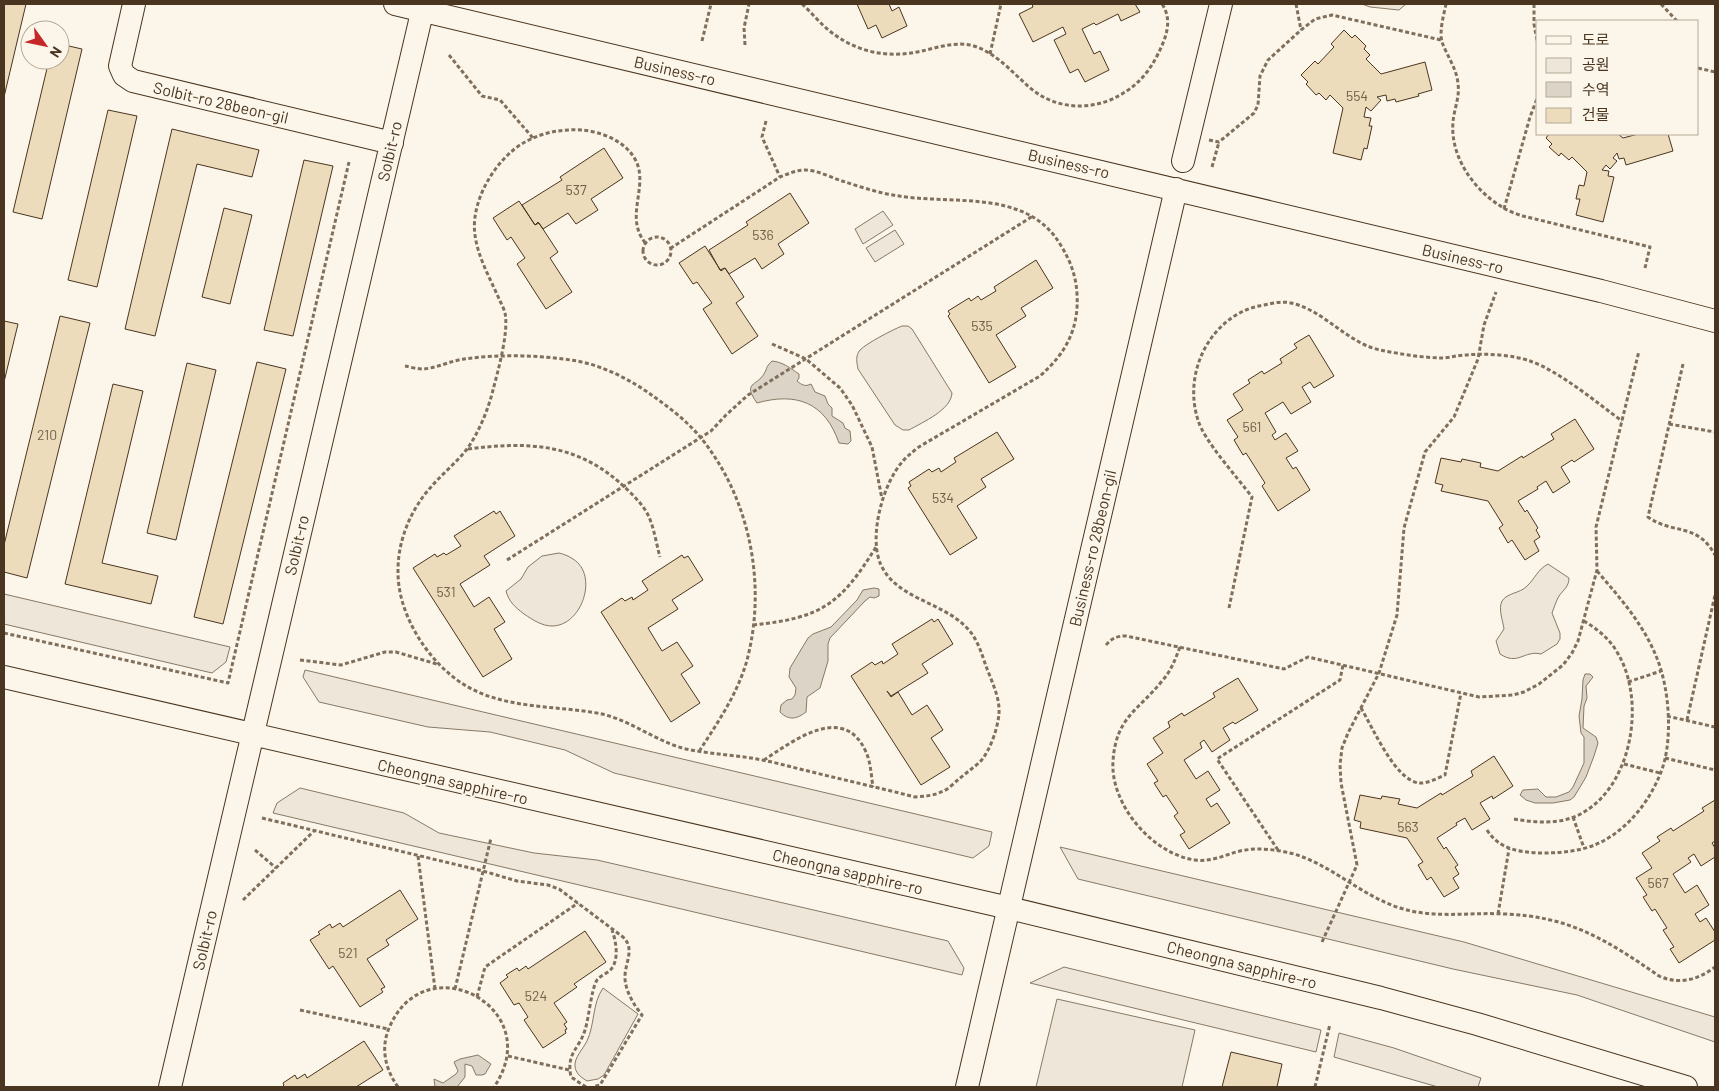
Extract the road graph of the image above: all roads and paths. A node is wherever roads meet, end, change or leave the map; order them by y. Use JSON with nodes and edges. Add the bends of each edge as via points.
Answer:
{"nodes":[{"id":1,"x":134,"y":4,"type":"edge"},
{"id":2,"x":395,"y":4,"type":"edge"},
{"id":3,"x":711,"y":4,"type":"edge"},
{"id":4,"x":749,"y":4,"type":"edge"},
{"id":5,"x":802,"y":4,"type":"edge"},
{"id":6,"x":1001,"y":4,"type":"edge"},
{"id":7,"x":1162,"y":4,"type":"edge"},
{"id":8,"x":1221,"y":4,"type":"edge"},
{"id":9,"x":1296,"y":4,"type":"edge"},
{"id":10,"x":1446,"y":4,"type":"edge"},
{"id":11,"x":1534,"y":4,"type":"edge"},
{"id":12,"x":1661,"y":4,"type":"edge"},
{"id":13,"x":423,"y":7,"type":"edge"},
{"id":14,"x":1676,"y":20,"type":"edge"},
{"id":15,"x":1301,"y":30,"type":"junction"},
{"id":16,"x":1536,"y":35,"type":"edge"},
{"id":17,"x":1441,"y":40,"type":"junction"},
{"id":18,"x":702,"y":41,"type":"dead end"},
{"id":19,"x":745,"y":45,"type":"dead end"},
{"id":20,"x":990,"y":54,"type":"junction"},
{"id":21,"x":449,"y":55,"type":"dead end"},
{"id":22,"x":1699,"y":68,"type":"edge"},
{"id":23,"x":1715,"y":72,"type":"edge"},
{"id":24,"x":1536,"y":101,"type":"edge"},
{"id":25,"x":766,"y":121,"type":"dead end"},
{"id":26,"x":1189,"y":136,"type":"junction"},
{"id":27,"x":533,"y":138,"type":"junction"},
{"id":28,"x":1218,"y":142,"type":"junction"},
{"id":29,"x":392,"y":143,"type":"junction"},
{"id":30,"x":1183,"y":160,"type":"dead end"},
{"id":31,"x":350,"y":162,"type":"dead end"},
{"id":32,"x":1212,"y":168,"type":"dead end"},
{"id":33,"x":780,"y":177,"type":"junction"},
{"id":34,"x":1176,"y":189,"type":"junction"},
{"id":35,"x":1504,"y":209,"type":"junction"},
{"id":36,"x":1033,"y":216,"type":"junction"},
{"id":37,"x":645,"y":243,"type":"junction"},
{"id":38,"x":671,"y":248,"type":"junction"},
{"id":39,"x":1645,"y":268,"type":"dead end"},
{"id":40,"x":1496,"y":292,"type":"dead end"},
{"id":41,"x":1715,"y":321,"type":"edge"},
{"id":42,"x":772,"y":344,"type":"dead end"},
{"id":43,"x":1639,"y":351,"type":"dead end"},
{"id":44,"x":1479,"y":355,"type":"junction"},
{"id":45,"x":501,"y":357,"type":"junction"},
{"id":46,"x":806,"y":359,"type":"junction"},
{"id":47,"x":1683,"y":364,"type":"dead end"},
{"id":48,"x":405,"y":366,"type":"dead end"},
{"id":49,"x":1622,"y":420,"type":"junction"},
{"id":50,"x":1669,"y":424,"type":"junction"},
{"id":51,"x":1715,"y":432,"type":"edge"},
{"id":52,"x":701,"y":438,"type":"junction"},
{"id":53,"x":467,"y":449,"type":"junction"},
{"id":54,"x":624,"y":486,"type":"junction"},
{"id":55,"x":882,"y":500,"type":"junction"},
{"id":56,"x":876,"y":546,"type":"junction"},
{"id":57,"x":1715,"y":556,"type":"edge"},
{"id":58,"x":660,"y":557,"type":"dead end"},
{"id":59,"x":507,"y":560,"type":"dead end"},
{"id":60,"x":1597,"y":570,"type":"junction"},
{"id":61,"x":1715,"y":594,"type":"edge"},
{"id":62,"x":1228,"y":608,"type":"dead end"},
{"id":63,"x":1583,"y":621,"type":"junction"},
{"id":64,"x":753,"y":625,"type":"junction"},
{"id":65,"x":4,"y":632,"type":"edge"},
{"id":66,"x":1106,"y":645,"type":"dead end"},
{"id":67,"x":1180,"y":647,"type":"junction"},
{"id":68,"x":300,"y":660,"type":"dead end"},
{"id":69,"x":1343,"y":664,"type":"junction"},
{"id":70,"x":441,"y":666,"type":"junction"},
{"id":71,"x":1661,"y":671,"type":"junction"},
{"id":72,"x":1378,"y":673,"type":"junction"},
{"id":73,"x":4,"y":677,"type":"edge"},
{"id":74,"x":1628,"y":682,"type":"junction"},
{"id":75,"x":1461,"y":693,"type":"junction"},
{"id":76,"x":1361,"y":708,"type":"junction"},
{"id":77,"x":1667,"y":716,"type":"junction"},
{"id":78,"x":1687,"y":720,"type":"junction"},
{"id":79,"x":1715,"y":727,"type":"edge"},
{"id":80,"x":251,"y":735,"type":"junction"},
{"id":81,"x":700,"y":750,"type":"junction"},
{"id":82,"x":1665,"y":758,"type":"junction"},
{"id":83,"x":764,"y":761,"type":"junction"},
{"id":84,"x":1624,"y":764,"type":"junction"},
{"id":85,"x":1715,"y":770,"type":"edge"},
{"id":86,"x":1660,"y":773,"type":"junction"},
{"id":87,"x":873,"y":787,"type":"junction"},
{"id":88,"x":262,"y":818,"type":"dead end"},
{"id":89,"x":1573,"y":818,"type":"junction"},
{"id":90,"x":1514,"y":819,"type":"dead end"},
{"id":91,"x":1487,"y":830,"type":"dead end"},
{"id":92,"x":314,"y":831,"type":"junction"},
{"id":93,"x":491,"y":838,"type":"dead end"},
{"id":94,"x":1584,"y":848,"type":"junction"},
{"id":95,"x":1509,"y":849,"type":"junction"},
{"id":96,"x":255,"y":850,"type":"dead end"},
{"id":97,"x":1279,"y":851,"type":"junction"},
{"id":98,"x":418,"y":856,"type":"junction"},
{"id":99,"x":276,"y":868,"type":"junction"},
{"id":100,"x":483,"y":872,"type":"junction"},
{"id":101,"x":1349,"y":882,"type":"junction"},
{"id":102,"x":244,"y":900,"type":"dead end"},
{"id":103,"x":578,"y":902,"type":"junction"},
{"id":104,"x":1008,"y":908,"type":"junction"},
{"id":105,"x":1498,"y":914,"type":"junction"},
{"id":106,"x":612,"y":929,"type":"junction"},
{"id":107,"x":1322,"y":942,"type":"dead end"},
{"id":108,"x":1715,"y":967,"type":"edge"},
{"id":109,"x":435,"y":989,"type":"junction"},
{"id":110,"x":455,"y":989,"type":"junction"},
{"id":111,"x":477,"y":997,"type":"junction"},
{"id":112,"x":300,"y":1010,"type":"dead end"},
{"id":113,"x":1330,"y":1024,"type":"dead end"},
{"id":114,"x":388,"y":1029,"type":"junction"},
{"id":115,"x":508,"y":1056,"type":"junction"},
{"id":116,"x":569,"y":1070,"type":"junction"},
{"id":117,"x":170,"y":1087,"type":"edge"},
{"id":118,"x":398,"y":1087,"type":"edge"},
{"id":119,"x":494,"y":1087,"type":"edge"},
{"id":120,"x":586,"y":1087,"type":"edge"},
{"id":121,"x":593,"y":1087,"type":"edge"},
{"id":122,"x":967,"y":1087,"type":"edge"},
{"id":123,"x":1315,"y":1087,"type":"edge"},
{"id":124,"x":1686,"y":1087,"type":"edge"}],
"edges":[{"from":1,"to":29,"type":"street","name":"Solbit-ro 28beon-gil","via":[[120,66],[124,75],[133,82]]},
{"from":2,"to":13,"type":"street","name":"Business-ro"},
{"from":3,"to":18,"type":"path"},
{"from":4,"to":19,"type":"path","via":[[744,28]]},
{"from":5,"to":20,"type":"path","via":[[835,35],[861,50],[880,55],[910,54],[961,43]]},
{"from":6,"to":20,"type":"path"},
{"from":7,"to":20,"type":"path","via":[[1168,18],[1167,29],[1148,72],[1129,91],[1100,104],[1073,106],[1044,98]]},
{"from":8,"to":26,"type":"street"},
{"from":9,"to":15,"type":"path"},
{"from":10,"to":17,"type":"path"},
{"from":11,"to":16,"type":"path"},
{"from":12,"to":14,"type":"path"},
{"from":13,"to":29,"type":"street","name":"Solbit-ro"},
{"from":13,"to":34,"type":"street","name":"Business-ro"},
{"from":15,"to":17,"type":"path","via":[[1316,19],[1332,15]]},
{"from":15,"to":28,"type":"path","via":[[1263,68],[1254,113]]},
{"from":17,"to":35,"type":"path","via":[[1458,83],[1453,122],[1457,153],[1474,184]]},
{"from":21,"to":27,"type":"path","via":[[482,96],[500,100]]},
{"from":22,"to":23,"type":"path"},
{"from":24,"to":35,"type":"path"},
{"from":25,"to":33,"type":"path","via":[[762,137]]},
{"from":26,"to":28,"type":"path"},
{"from":26,"to":30,"type":"street"},
{"from":27,"to":37,"type":"path","via":[[561,130],[580,130],[612,138],[626,149],[636,162],[639,177],[636,214],[638,231]]},
{"from":27,"to":45,"type":"path","via":[[508,155],[495,171],[483,191],[476,213],[474,232],[478,251],[505,311]]},
{"from":28,"to":32,"type":"path"},
{"from":29,"to":80,"type":"street","name":"Solbit-ro"},
{"from":31,"to":65,"type":"path","via":[[228,683]]},
{"from":33,"to":36,"type":"path","via":[[806,170],[879,193],[990,202]]},
{"from":33,"to":38,"type":"path"},
{"from":34,"to":41,"type":"street","name":"Business-ro"},
{"from":34,"to":104,"type":"street","name":"Business-ro 28beon-gil"},
{"from":35,"to":39,"type":"path","via":[[1650,247]]},
{"from":36,"to":46,"type":"path"},
{"from":36,"to":55,"type":"path","via":[[1055,236],[1075,275],[1077,296],[1071,337],[1052,366],[1040,376],[917,448],[903,461]]},
{"from":37,"to":38,"type":"path","via":[[658,237],[666,240]]},
{"from":37,"to":38,"type":"path","via":[[643,256],[654,266],[667,262]]},
{"from":40,"to":44,"type":"path","via":[[1484,325]]},
{"from":42,"to":46,"type":"path"},
{"from":43,"to":49,"type":"path"},
{"from":44,"to":49,"type":"path","via":[[1530,361],[1554,373]]},
{"from":44,"to":62,"type":"path","via":[[1434,357],[1379,350],[1361,344],[1314,313],[1290,303],[1249,308],[1223,324],[1212,336],[1199,361],[1194,407],[1204,433],[1252,497]]},
{"from":44,"to":72,"type":"path","via":[[1454,416],[1424,452],[1404,528],[1396,614]]},
{"from":45,"to":48,"type":"path","via":[[463,359],[423,369]]},
{"from":45,"to":52,"type":"path","via":[[556,358],[604,369],[664,403]]},
{"from":45,"to":53,"type":"path","via":[[487,411]]},
{"from":46,"to":52,"type":"path","via":[[748,395]]},
{"from":46,"to":55,"type":"path","via":[[840,388],[852,405],[872,447]]},
{"from":47,"to":50,"type":"path"},
{"from":49,"to":60,"type":"path","via":[[1596,527]]},
{"from":50,"to":51,"type":"path"},
{"from":50,"to":57,"type":"path","via":[[1648,517],[1698,535]]},
{"from":52,"to":54,"type":"path"},
{"from":52,"to":64,"type":"path","via":[[734,492],[749,537],[754,560]]},
{"from":53,"to":54,"type":"path","via":[[538,445],[562,450],[582,457]]},
{"from":53,"to":70,"type":"path","via":[[420,500],[409,520],[398,569],[403,605],[410,624]]},
{"from":54,"to":58,"type":"path","via":[[647,514]]},
{"from":54,"to":59,"type":"path"},
{"from":55,"to":56,"type":"path"},
{"from":56,"to":64,"type":"path","via":[[855,579],[827,605],[794,619]]},
{"from":56,"to":87,"type":"path","via":[[881,564],[891,579],[966,626],[977,642],[997,698],[999,713],[996,730],[981,760],[944,791],[916,797]]},
{"from":60,"to":63,"type":"path"},
{"from":60,"to":71,"type":"path","via":[[1644,630]]},
{"from":61,"to":78,"type":"path"},
{"from":63,"to":74,"type":"path","via":[[1603,634],[1618,653]]},
{"from":63,"to":75,"type":"path","via":[[1572,653],[1539,684],[1513,695],[1479,697]]},
{"from":64,"to":81,"type":"path","via":[[747,661],[738,684]]},
{"from":66,"to":67,"type":"path","via":[[1111,639],[1126,636]]},
{"from":67,"to":69,"type":"path","via":[[1284,669],[1308,656]]},
{"from":67,"to":97,"type":"path","via":[[1163,680],[1130,714],[1118,734],[1113,775],[1120,799],[1140,827],[1167,850],[1180,856],[1210,860],[1237,852]]},
{"from":68,"to":70,"type":"path","via":[[341,665],[384,652],[396,652]]},
{"from":69,"to":72,"type":"path"},
{"from":69,"to":97,"type":"path","via":[[1340,680],[1217,759]]},
{"from":70,"to":81,"type":"path","via":[[482,694],[536,706],[601,714],[637,726],[673,744]]},
{"from":71,"to":74,"type":"path"},
{"from":71,"to":77,"type":"path"},
{"from":72,"to":75,"type":"path"},
{"from":72,"to":76,"type":"path"},
{"from":73,"to":80,"type":"street","name":"Cheongna sapphire-ro"},
{"from":74,"to":84,"type":"path","via":[[1632,718]]},
{"from":75,"to":76,"type":"path","via":[[1445,775],[1420,783],[1406,778],[1396,768]]},
{"from":76,"to":101,"type":"path","via":[[1342,748],[1340,766],[1357,865]]},
{"from":77,"to":78,"type":"path"},
{"from":77,"to":82,"type":"path"},
{"from":78,"to":79,"type":"path"},
{"from":80,"to":104,"type":"street","name":"Cheongna sapphire-ro"},
{"from":80,"to":117,"type":"street","name":"Solbit-ro"},
{"from":81,"to":83,"type":"path"},
{"from":82,"to":85,"type":"path"},
{"from":82,"to":86,"type":"path"},
{"from":83,"to":87,"type":"path"},
{"from":83,"to":87,"type":"path","via":[[811,732],[837,727],[862,744]]},
{"from":84,"to":86,"type":"path"},
{"from":84,"to":89,"type":"path","via":[[1604,796]]},
{"from":86,"to":94,"type":"path","via":[[1628,823],[1605,840]]},
{"from":88,"to":92,"type":"path"},
{"from":89,"to":90,"type":"path","via":[[1546,822]]},
{"from":89,"to":94,"type":"path"},
{"from":91,"to":95,"type":"path","via":[[1496,842]]},
{"from":92,"to":98,"type":"path"},
{"from":92,"to":99,"type":"path"},
{"from":93,"to":100,"type":"path"},
{"from":94,"to":95,"type":"path","via":[[1549,853]]},
{"from":95,"to":105,"type":"path"},
{"from":96,"to":99,"type":"path"},
{"from":97,"to":101,"type":"path","via":[[1306,859]]},
{"from":98,"to":100,"type":"path"},
{"from":98,"to":109,"type":"path"},
{"from":99,"to":102,"type":"path"},
{"from":100,"to":103,"type":"path","via":[[548,885]]},
{"from":100,"to":110,"type":"path"},
{"from":101,"to":105,"type":"path","via":[[1383,901],[1414,912]]},
{"from":101,"to":107,"type":"path"},
{"from":103,"to":106,"type":"path"},
{"from":103,"to":111,"type":"path","via":[[485,967]]},
{"from":104,"to":122,"type":"street","name":"Business-ro 28beon-gil"},
{"from":104,"to":124,"type":"street","name":"Cheongna sapphire-ro","via":[[1389,1000]]},
{"from":105,"to":108,"type":"path","via":[[1540,918],[1589,933],[1669,981],[1696,978]]},
{"from":106,"to":116,"type":"path","via":[[616,957],[613,967],[598,980],[586,1029],[572,1053]]},
{"from":106,"to":121,"type":"path","via":[[627,941],[629,955],[625,981],[642,1015],[600,1085]]},
{"from":109,"to":110,"type":"path"},
{"from":109,"to":114,"type":"path","via":[[408,1000]]},
{"from":110,"to":111,"type":"path"},
{"from":111,"to":115,"type":"path","via":[[498,1016],[506,1035]]},
{"from":112,"to":114,"type":"path"},
{"from":113,"to":123,"type":"path"},
{"from":114,"to":118,"type":"path","via":[[384,1055],[390,1075]]},
{"from":115,"to":116,"type":"path"},
{"from":115,"to":119,"type":"path"},
{"from":116,"to":120,"type":"path","via":[[570,1077]]}]}
